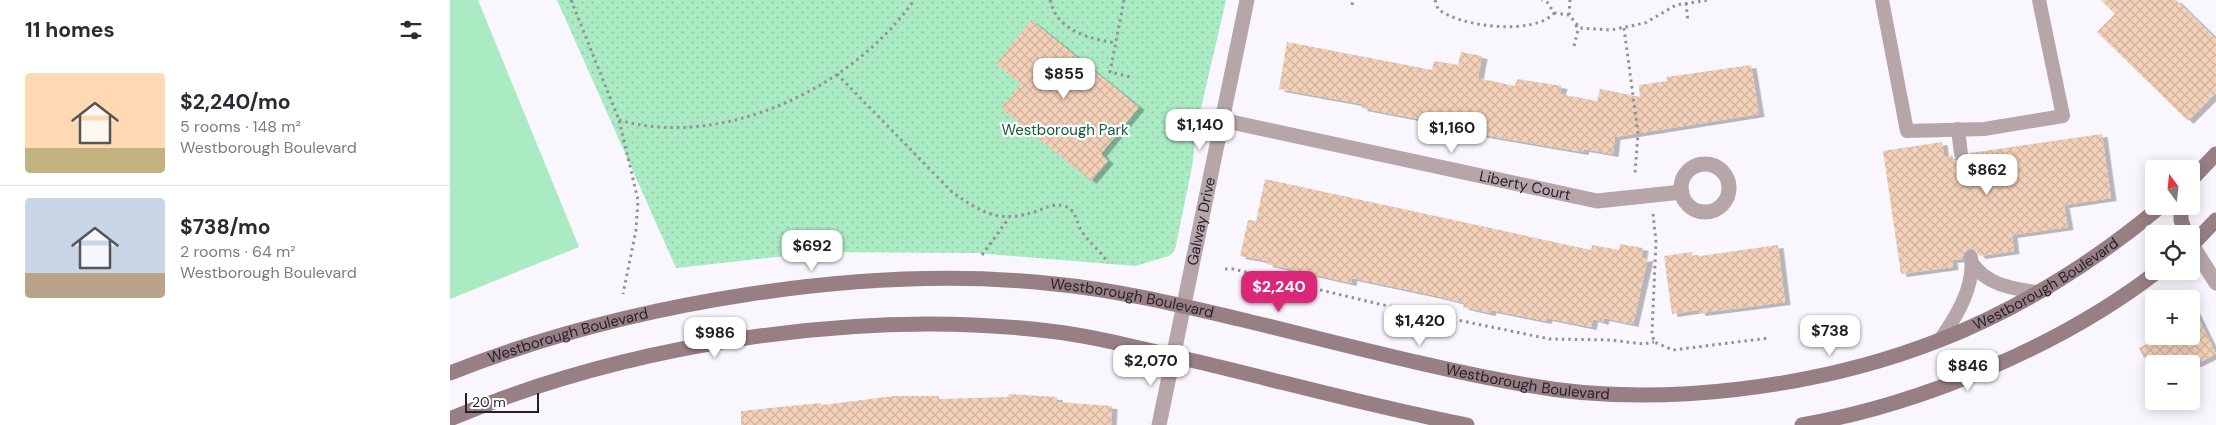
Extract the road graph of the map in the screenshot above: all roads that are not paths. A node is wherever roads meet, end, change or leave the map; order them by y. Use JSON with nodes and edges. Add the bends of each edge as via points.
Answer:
{"nodes":[{"id":1,"x":1247,"y":0,"type":"edge"},
{"id":2,"x":1882,"y":0,"type":"edge"},
{"id":3,"x":2039,"y":0,"type":"edge"},
{"id":4,"x":1222,"y":120,"type":"junction"},
{"id":5,"x":1958,"y":129,"type":"junction"},
{"id":6,"x":1961,"y":154,"type":"dead end"},
{"id":7,"x":2216,"y":154,"type":"edge"},
{"id":8,"x":2200,"y":172,"type":"edge"},
{"id":9,"x":1682,"y":192,"type":"dead end"},
{"id":10,"x":2150,"y":215,"type":"edge"},
{"id":11,"x":2216,"y":220,"type":"edge"},
{"id":12,"x":2200,"y":234,"type":"edge"},
{"id":13,"x":2200,"y":258,"type":"edge"},
{"id":14,"x":2145,"y":280,"type":"edge"},
{"id":15,"x":2216,"y":283,"type":"edge"},
{"id":16,"x":2035,"y":292,"type":"junction"},
{"id":17,"x":1185,"y":306,"type":"junction"},
{"id":18,"x":1940,"y":340,"type":"junction"},
{"id":19,"x":1173,"y":356,"type":"junction"},
{"id":20,"x":450,"y":373,"type":"edge"},
{"id":21,"x":450,"y":419,"type":"edge"},
{"id":22,"x":1159,"y":425,"type":"edge"},
{"id":23,"x":1467,"y":425,"type":"edge"},
{"id":24,"x":1802,"y":425,"type":"edge"}],
"edges":[{"from":1,"to":4,"type":"street","name":"Galway Drive"},
{"from":2,"to":5,"type":"lane","via":[[1907,131]]},
{"from":3,"to":5,"type":"lane","via":[[2063,116],[1984,129]]},
{"from":4,"to":9,"type":"street","name":"Liberty Court","via":[[1597,201]]},
{"from":4,"to":17,"type":"street","name":"Galway Drive"},
{"from":5,"to":6,"type":"lane"},
{"from":7,"to":8,"type":"main road"},
{"from":10,"to":16,"type":"main road","name":"Westborough Boulevard","via":[[2114,243]]},
{"from":11,"to":12,"type":"main road"},
{"from":13,"to":15,"type":"street"},
{"from":14,"to":24,"type":"main road","via":[[2085,320],[2022,354],[1953,382],[1883,405]]},
{"from":16,"to":18,"type":"main road","name":"Westborough Boulevard","via":[[2004,311]]},
{"from":16,"to":18,"type":"lane","via":[[1996,284],[1977,271],[1971,260],[1960,308]]},
{"from":17,"to":18,"type":"main road","name":"Westborough Boulevard","via":[[1468,374],[1601,394],[1672,395],[1738,389],[1877,361]]},
{"from":17,"to":19,"type":"street","name":"Galway Drive"},
{"from":17,"to":20,"type":"main road","name":"Westborough Boulevard","via":[[1055,284],[987,279],[856,283],[655,312],[533,343]]},
{"from":19,"to":21,"type":"main road","via":[[1050,331],[985,325],[857,327],[728,341],[649,356],[546,384]]},
{"from":19,"to":22,"type":"street","name":"Galway Drive"},
{"from":19,"to":23,"type":"main road"}]}
